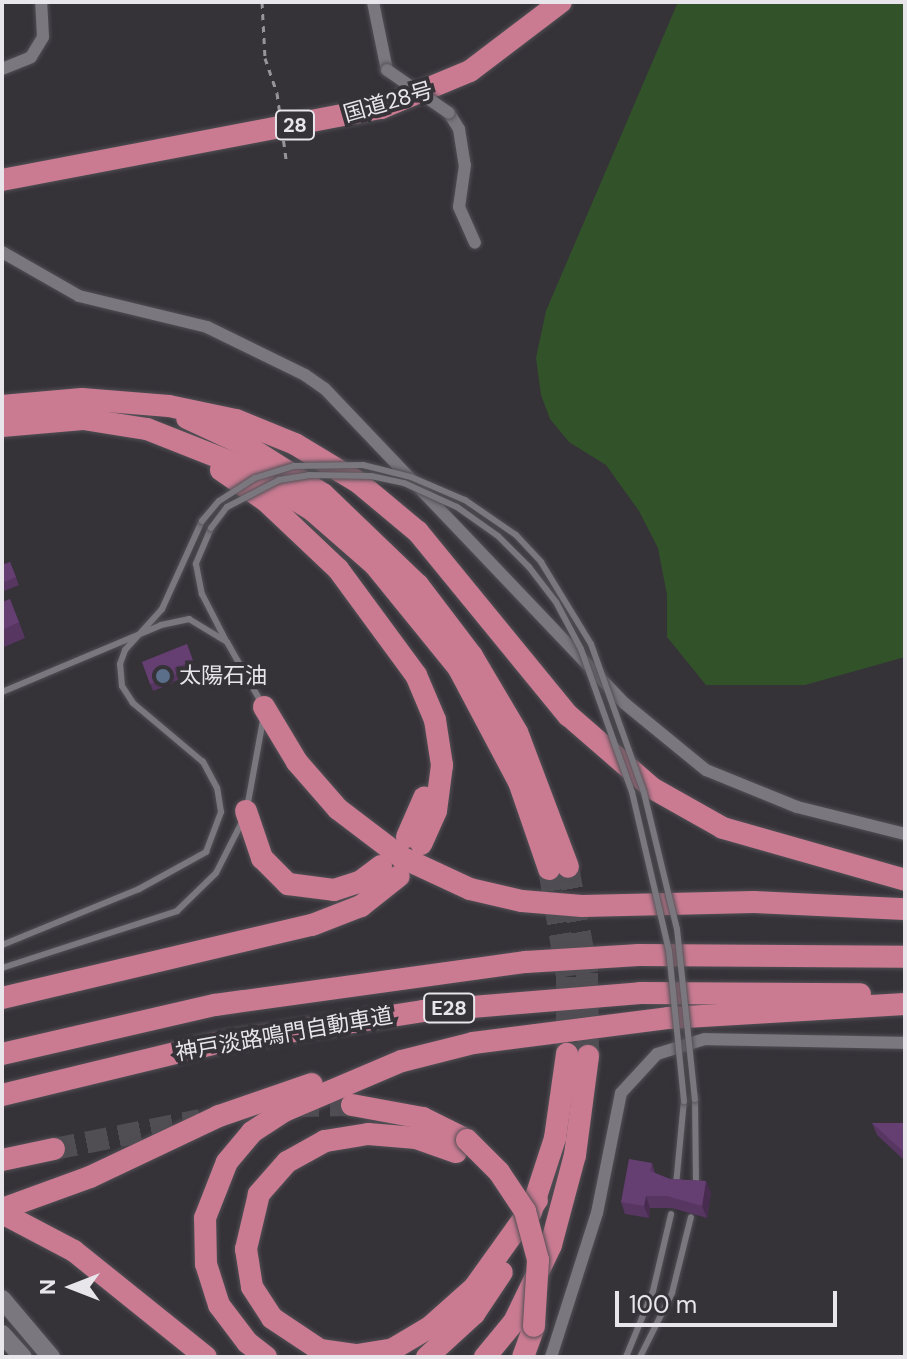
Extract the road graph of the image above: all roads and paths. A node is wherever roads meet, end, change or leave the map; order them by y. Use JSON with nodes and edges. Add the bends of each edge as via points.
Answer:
{"nodes":[{"id":1,"x":41,"y":2,"type":"edge"},
{"id":2,"x":262,"y":2,"type":"edge"},
{"id":3,"x":373,"y":2,"type":"edge"},
{"id":4,"x":561,"y":2,"type":"edge"},
{"id":5,"x":2,"y":69,"type":"edge"},
{"id":6,"x":286,"y":159,"type":"dead end"},
{"id":7,"x":2,"y":180,"type":"edge"},
{"id":8,"x":475,"y":243,"type":"dead end"},
{"id":9,"x":2,"y":252,"type":"edge"},
{"id":10,"x":140,"y":403,"type":"junction"},
{"id":11,"x":2,"y":406,"type":"edge"},
{"id":12,"x":2,"y":426,"type":"edge"},
{"id":13,"x":147,"y":429,"type":"junction"},
{"id":14,"x":138,"y":635,"type":"junction"},
{"id":15,"x":227,"y":642,"type":"junction"},
{"id":16,"x":2,"y":692,"type":"edge"},
{"id":17,"x":264,"y":707,"type":"junction"},
{"id":18,"x":246,"y":811,"type":"junction"},
{"id":19,"x":905,"y":834,"type":"edge"},
{"id":20,"x":414,"y":841,"type":"dead end"},
{"id":21,"x":905,"y":880,"type":"edge"},
{"id":22,"x":905,"y":909,"type":"edge"},
{"id":23,"x":2,"y":945,"type":"edge"},
{"id":24,"x":905,"y":957,"type":"edge"},
{"id":25,"x":2,"y":968,"type":"edge"},
{"id":26,"x":905,"y":995,"type":"edge"},
{"id":27,"x":2,"y":998,"type":"edge"},
{"id":28,"x":905,"y":1004,"type":"edge"},
{"id":29,"x":905,"y":1043,"type":"edge"},
{"id":30,"x":2,"y":1054,"type":"edge"},
{"id":31,"x":402,"y":1061,"type":"junction"},
{"id":32,"x":2,"y":1095,"type":"edge"},
{"id":33,"x":352,"y":1105,"type":"tunnel mouth"},
{"id":34,"x":462,"y":1146,"type":"junction"},
{"id":35,"x":54,"y":1149,"type":"tunnel mouth"},
{"id":36,"x":2,"y":1160,"type":"edge"},
{"id":37,"x":676,"y":1185,"type":"edge"},
{"id":38,"x":696,"y":1188,"type":"edge"},
{"id":39,"x":537,"y":1200,"type":"junction"},
{"id":40,"x":2,"y":1211,"type":"edge"},
{"id":41,"x":671,"y":1214,"type":"dead end"},
{"id":42,"x":691,"y":1217,"type":"edge"},
{"id":43,"x":2,"y":1299,"type":"edge"},
{"id":44,"x":2,"y":1334,"type":"edge"},
{"id":45,"x":23,"y":1357,"type":"edge"},
{"id":46,"x":51,"y":1357,"type":"edge"},
{"id":47,"x":206,"y":1357,"type":"edge"},
{"id":48,"x":266,"y":1357,"type":"edge"},
{"id":49,"x":427,"y":1357,"type":"edge"},
{"id":50,"x":485,"y":1357,"type":"edge"},
{"id":51,"x":523,"y":1357,"type":"edge"},
{"id":52,"x":551,"y":1357,"type":"edge"},
{"id":53,"x":626,"y":1357,"type":"edge"},
{"id":54,"x":640,"y":1357,"type":"edge"}],
"edges":[{"from":1,"to":5,"type":"street","via":[[43,37],[31,57]]},
{"from":2,"to":6,"type":"path","bridge":true,"via":[[265,58],[277,93]]},
{"from":3,"to":8,"type":"street","bridge":true,"via":[[387,70],[449,113],[459,129],[465,165],[459,207]]},
{"from":4,"to":7,"type":"highway","name":"国道28号","number":"28","via":[[470,71],[381,108]]},
{"from":9,"to":19,"type":"street","via":[[79,296],[207,327],[305,375],[325,389],[624,703],[706,770],[797,807]]},
{"from":10,"to":11,"type":"highway","via":[[68,399]]},
{"from":10,"to":13,"type":"highway","via":[[193,420],[279,464],[356,522],[418,585],[472,656],[517,732],[559,868],[481,703],[432,630],[375,565],[281,488],[207,450]]},
{"from":10,"to":21,"type":"highway","via":[[236,420],[295,444],[358,482],[391,507],[449,566],[568,715],[652,788],[723,828]]},
{"from":12,"to":13,"type":"highway","via":[[83,419]]},
{"from":13,"to":20,"type":"highway","via":[[204,459],[290,522],[361,596],[416,675],[435,720],[442,765],[436,811]]},
{"from":14,"to":15,"type":"lane","via":[[189,619]]},
{"from":14,"to":16,"type":"lane"},
{"from":14,"to":23,"type":"lane","via":[[120,664],[122,686],[133,703],[203,762],[217,788],[221,812],[215,833],[206,852],[181,869]]},
{"from":14,"to":38,"type":"lane","bridge":true,"via":[[162,609],[202,521],[219,501],[255,478],[294,466],[363,465],[411,477],[465,500],[516,535],[541,562],[591,644],[644,793],[677,929],[695,1099]]},
{"from":15,"to":17,"type":"lane"},
{"from":15,"to":37,"type":"lane","bridge":true,"via":[[202,594],[196,564],[211,528],[227,507],[279,480],[371,476],[404,483],[457,507],[529,567],[556,602],[581,649],[632,792],[669,951],[684,1101]]},
{"from":17,"to":18,"type":"lane"},
{"from":17,"to":22,"type":"highway","via":[[297,762],[349,818],[401,857],[470,889],[559,905],[754,902]]},
{"from":18,"to":25,"type":"lane","via":[[216,873],[177,911]]},
{"from":18,"to":27,"type":"highway","via":[[262,858],[288,884],[334,890],[390,871],[361,906],[312,925]]},
{"from":24,"to":30,"type":"highway","name":"神戸淡路鳴門自動車道","number":"E28","via":[[639,955],[496,966],[215,1005]]},
{"from":26,"to":32,"type":"highway","name":"神戸淡路鳴門自動車道","number":"E28","via":[[640,993],[531,999],[217,1043]]},
{"from":28,"to":31,"type":"highway","via":[[551,1031]]},
{"from":29,"to":52,"type":"street","via":[[705,1039],[657,1054],[621,1093],[597,1213]]},
{"from":31,"to":40,"type":"highway","via":[[219,1116]]},
{"from":31,"to":48,"type":"highway","via":[[267,1121],[239,1145],[217,1179],[205,1218],[210,1284],[231,1324]]},
{"from":33,"to":34,"type":"highway","via":[[423,1118]]},
{"from":34,"to":39,"type":"highway","via":[[368,1134],[325,1141],[287,1162],[259,1194],[246,1249],[252,1287],[272,1318],[320,1350],[357,1355],[393,1349],[430,1327],[474,1288]]},
{"from":34,"to":51,"type":"highway","bridge":true,"via":[[501,1185],[522,1217],[538,1260],[534,1326]]},
{"from":35,"to":36,"type":"highway"},
{"from":39,"to":49,"type":"highway","via":[[490,1292],[457,1333]]},
{"from":39,"to":50,"type":"highway","via":[[577,1055],[575,1155],[551,1245],[514,1322]]},
{"from":40,"to":47,"type":"highway","via":[[74,1251]]},
{"from":41,"to":53,"type":"lane","via":[[653,1291]]},
{"from":42,"to":54,"type":"lane","via":[[677,1280]]},
{"from":43,"to":46,"type":"main road"},
{"from":44,"to":45,"type":"main road"}]}
